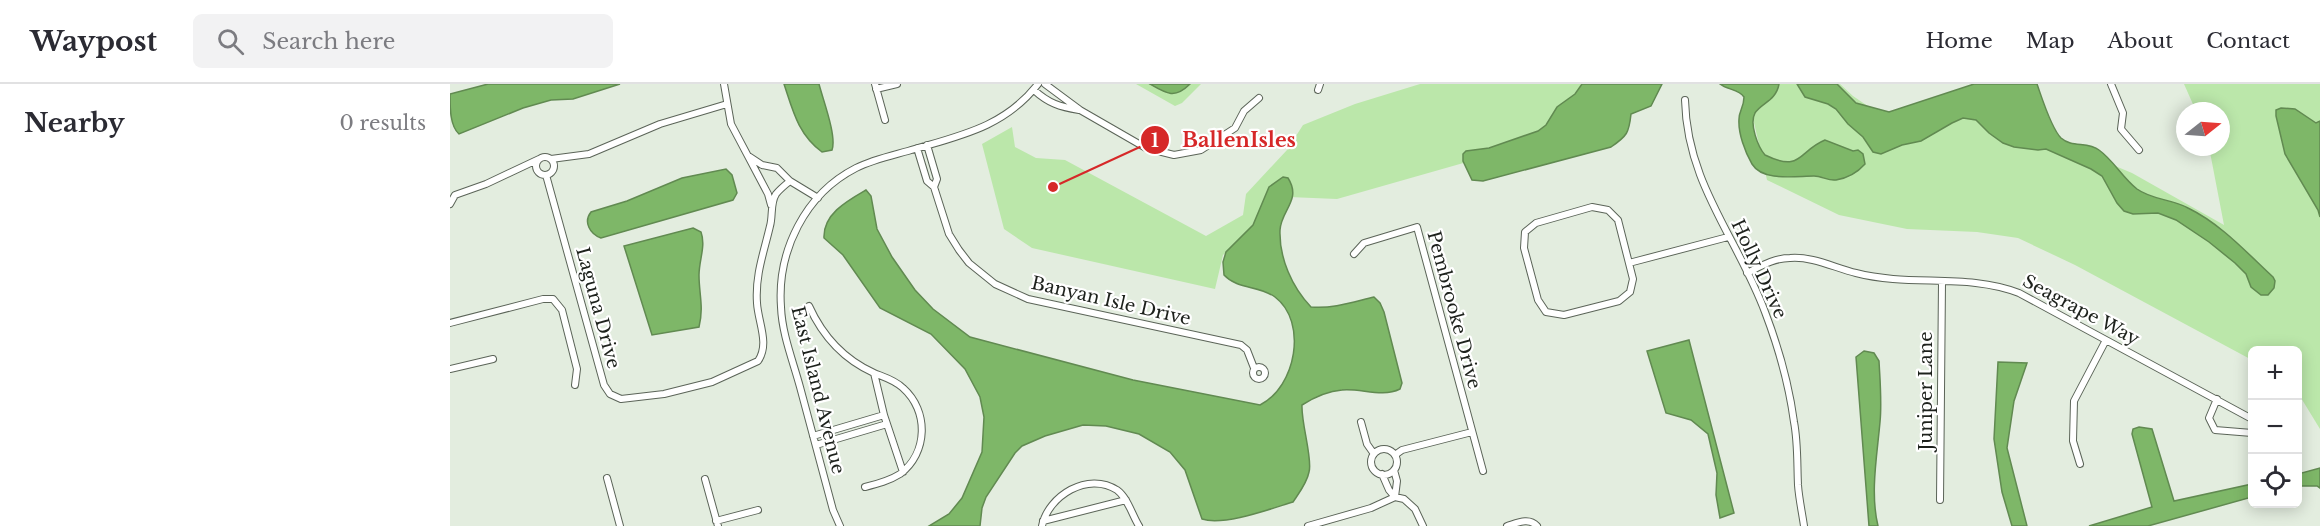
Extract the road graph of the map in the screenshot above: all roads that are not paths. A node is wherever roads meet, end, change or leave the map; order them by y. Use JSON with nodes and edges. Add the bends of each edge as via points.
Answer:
{"nodes":[{"id":1,"x":724,"y":84,"type":"edge"},
{"id":2,"x":897,"y":84,"type":"edge"},
{"id":3,"x":1045,"y":84,"type":"edge"},
{"id":4,"x":2111,"y":84,"type":"edge"},
{"id":5,"x":876,"y":87,"type":"edge"},
{"id":6,"x":1036,"y":87,"type":"edge"},
{"id":7,"x":1259,"y":98,"type":"dead end"},
{"id":8,"x":1685,"y":100,"type":"dead end"},
{"id":9,"x":727,"y":104,"type":"junction"},
{"id":10,"x":1080,"y":110,"type":"junction"},
{"id":11,"x":885,"y":120,"type":"dead end"},
{"id":12,"x":927,"y":145,"type":"junction"},
{"id":13,"x":917,"y":148,"type":"junction"},
{"id":14,"x":2139,"y":150,"type":"dead end"},
{"id":15,"x":748,"y":155,"type":"junction"},
{"id":16,"x":539,"y":159,"type":"junction"},
{"id":17,"x":551,"y":159,"type":"junction"},
{"id":18,"x":546,"y":175,"type":"junction"},
{"id":19,"x":790,"y":181,"type":"junction"},
{"id":20,"x":934,"y":188,"type":"junction"},
{"id":21,"x":818,"y":198,"type":"junction"},
{"id":22,"x":450,"y":204,"type":"edge"},
{"id":23,"x":772,"y":207,"type":"junction"},
{"id":24,"x":1728,"y":237,"type":"junction"},
{"id":25,"x":1354,"y":254,"type":"dead end"},
{"id":26,"x":1629,"y":263,"type":"junction"},
{"id":27,"x":1747,"y":273,"type":"junction"},
{"id":28,"x":1942,"y":282,"type":"junction"},
{"id":29,"x":809,"y":306,"type":"dead end"},
{"id":30,"x":450,"y":323,"type":"edge"},
{"id":31,"x":2106,"y":340,"type":"junction"},
{"id":32,"x":494,"y":359,"type":"dead end"},
{"id":33,"x":1254,"y":368,"type":"dead end"},
{"id":34,"x":450,"y":369,"type":"edge"},
{"id":35,"x":874,"y":373,"type":"junction"},
{"id":36,"x":575,"y":385,"type":"dead end"},
{"id":37,"x":2217,"y":399,"type":"junction"},
{"id":38,"x":884,"y":415,"type":"junction"},
{"id":39,"x":2248,"y":415,"type":"edge"},
{"id":40,"x":1361,"y":422,"type":"dead end"},
{"id":41,"x":888,"y":424,"type":"junction"},
{"id":42,"x":1472,"y":432,"type":"junction"},
{"id":43,"x":2248,"y":433,"type":"edge"},
{"id":44,"x":813,"y":436,"type":"junction"},
{"id":45,"x":816,"y":445,"type":"junction"},
{"id":46,"x":1374,"y":454,"type":"junction"},
{"id":47,"x":1395,"y":455,"type":"junction"},
{"id":48,"x":2080,"y":464,"type":"dead end"},
{"id":49,"x":1394,"y":470,"type":"junction"},
{"id":50,"x":1483,"y":471,"type":"dead end"},
{"id":51,"x":903,"y":472,"type":"junction"},
{"id":52,"x":1383,"y":474,"type":"junction"},
{"id":53,"x":607,"y":478,"type":"dead end"},
{"id":54,"x":705,"y":478,"type":"dead end"},
{"id":55,"x":865,"y":487,"type":"dead end"},
{"id":56,"x":1395,"y":497,"type":"junction"},
{"id":57,"x":1126,"y":500,"type":"junction"},
{"id":58,"x":1940,"y":500,"type":"dead end"},
{"id":59,"x":758,"y":510,"type":"dead end"},
{"id":60,"x":1133,"y":517,"type":"junction"},
{"id":61,"x":717,"y":524,"type":"edge"},
{"id":62,"x":1043,"y":524,"type":"edge"},
{"id":63,"x":620,"y":526,"type":"edge"},
{"id":64,"x":840,"y":526,"type":"edge"},
{"id":65,"x":1132,"y":526,"type":"edge"},
{"id":66,"x":1139,"y":526,"type":"edge"},
{"id":67,"x":1308,"y":526,"type":"edge"},
{"id":68,"x":1423,"y":526,"type":"edge"},
{"id":69,"x":1507,"y":526,"type":"edge"},
{"id":70,"x":1537,"y":526,"type":"edge"},
{"id":71,"x":1804,"y":526,"type":"edge"}],
"edges":[{"from":1,"to":9,"type":"street"},
{"from":2,"to":5,"type":"street"},
{"from":3,"to":10,"type":"street"},
{"from":4,"to":14,"type":"street","via":[[2123,113],[2121,129]]},
{"from":5,"to":11,"type":"street"},
{"from":6,"to":10,"type":"street","via":[[1044,99],[1058,107]]},
{"from":6,"to":12,"type":"street","name":"East Island Avenue","via":[[1027,99],[991,124]]},
{"from":7,"to":10,"type":"street","via":[[1244,111],[1235,128],[1201,150],[1184,155],[1155,152]]},
{"from":8,"to":24,"type":"street","name":"Holly Drive","via":[[1688,136],[1698,172]]},
{"from":9,"to":15,"type":"street","via":[[731,124]]},
{"from":9,"to":17,"type":"street","via":[[660,124],[589,154]]},
{"from":12,"to":13,"type":"street","name":"East Island Avenue"},
{"from":12,"to":20,"type":"street","name":"Banyan Isle Drive","via":[[937,179]]},
{"from":13,"to":20,"type":"street","name":"Banyan Isle Drive","via":[[927,181]]},
{"from":13,"to":21,"type":"street","name":"East Island Avenue","via":[[855,168]]},
{"from":15,"to":19,"type":"street","via":[[780,171]]},
{"from":15,"to":23,"type":"street"},
{"from":16,"to":17,"type":"street"},
{"from":16,"to":18,"type":"street","via":[[537,169]]},
{"from":16,"to":22,"type":"street","via":[[455,195]]},
{"from":17,"to":18,"type":"street","via":[[554,167]]},
{"from":18,"to":23,"type":"street","name":"Laguna Drive","via":[[604,385],[610,394],[621,399],[702,384],[750,366],[762,356],[758,269]]},
{"from":19,"to":21,"type":"street"},
{"from":19,"to":23,"type":"street","name":"Laguna Drive","via":[[776,194]]},
{"from":20,"to":33,"type":"street","name":"Banyan Isle Drive","via":[[958,250],[995,284],[1028,298],[1241,345]]},
{"from":21,"to":44,"type":"street","name":"East Island Avenue","via":[[804,214],[791,241],[781,285],[786,335]]},
{"from":24,"to":26,"type":"street"},
{"from":24,"to":27,"type":"street","name":"Holly Drive"},
{"from":25,"to":42,"type":"street","name":"Pembrooke Drive","via":[[1364,243],[1418,227]]},
{"from":26,"to":26,"type":"street","via":[[1618,220],[1602,207],[1536,222],[1523,238],[1538,300],[1550,315],[1623,299],[1633,284]]},
{"from":27,"to":28,"type":"street","name":"Seagrape Way","via":[[1776,260],[1800,258],[1879,278]]},
{"from":27,"to":71,"type":"street","name":"Holly Drive","via":[[1771,328],[1792,407]]},
{"from":28,"to":31,"type":"street","name":"Seagrape Way","via":[[1983,283],[2008,289]]},
{"from":28,"to":58,"type":"street","name":"Juniper Lane"},
{"from":29,"to":35,"type":"street","via":[[836,347]]},
{"from":30,"to":36,"type":"street","via":[[543,298],[553,299],[562,310],[578,369]]},
{"from":31,"to":37,"type":"street","name":"Seagrape Way"},
{"from":31,"to":48,"type":"street","via":[[2074,401],[2073,441]]},
{"from":32,"to":34,"type":"street"},
{"from":35,"to":38,"type":"street"},
{"from":35,"to":51,"type":"street","via":[[904,388],[919,410],[920,445]]},
{"from":37,"to":39,"type":"street","name":"Seagrape Way"},
{"from":37,"to":43,"type":"street","via":[[2209,418],[2215,430]]},
{"from":38,"to":41,"type":"street"},
{"from":38,"to":44,"type":"street"},
{"from":40,"to":46,"type":"street"},
{"from":41,"to":45,"type":"street"},
{"from":41,"to":51,"type":"street"},
{"from":42,"to":47,"type":"street"},
{"from":42,"to":50,"type":"street","name":"Pembrooke Drive"},
{"from":44,"to":45,"type":"street","name":"East Island Avenue"},
{"from":45,"to":64,"type":"street","name":"East Island Avenue"},
{"from":46,"to":47,"type":"street","via":[[1383,450]]},
{"from":46,"to":52,"type":"street","via":[[1371,467]]},
{"from":47,"to":49,"type":"street"},
{"from":49,"to":52,"type":"street"},
{"from":49,"to":56,"type":"street"},
{"from":51,"to":55,"type":"street"},
{"from":52,"to":56,"type":"street"},
{"from":53,"to":63,"type":"street"},
{"from":54,"to":61,"type":"street"},
{"from":56,"to":67,"type":"street"},
{"from":56,"to":68,"type":"street","via":[[1415,509]]},
{"from":57,"to":60,"type":"street"},
{"from":57,"to":62,"type":"street"},
{"from":57,"to":62,"type":"street","via":[[1111,487],[1078,487],[1056,500]]},
{"from":59,"to":61,"type":"street"},
{"from":60,"to":65,"type":"street"},
{"from":60,"to":66,"type":"street"},
{"from":69,"to":70,"type":"street","via":[[1527,521]]}]}
